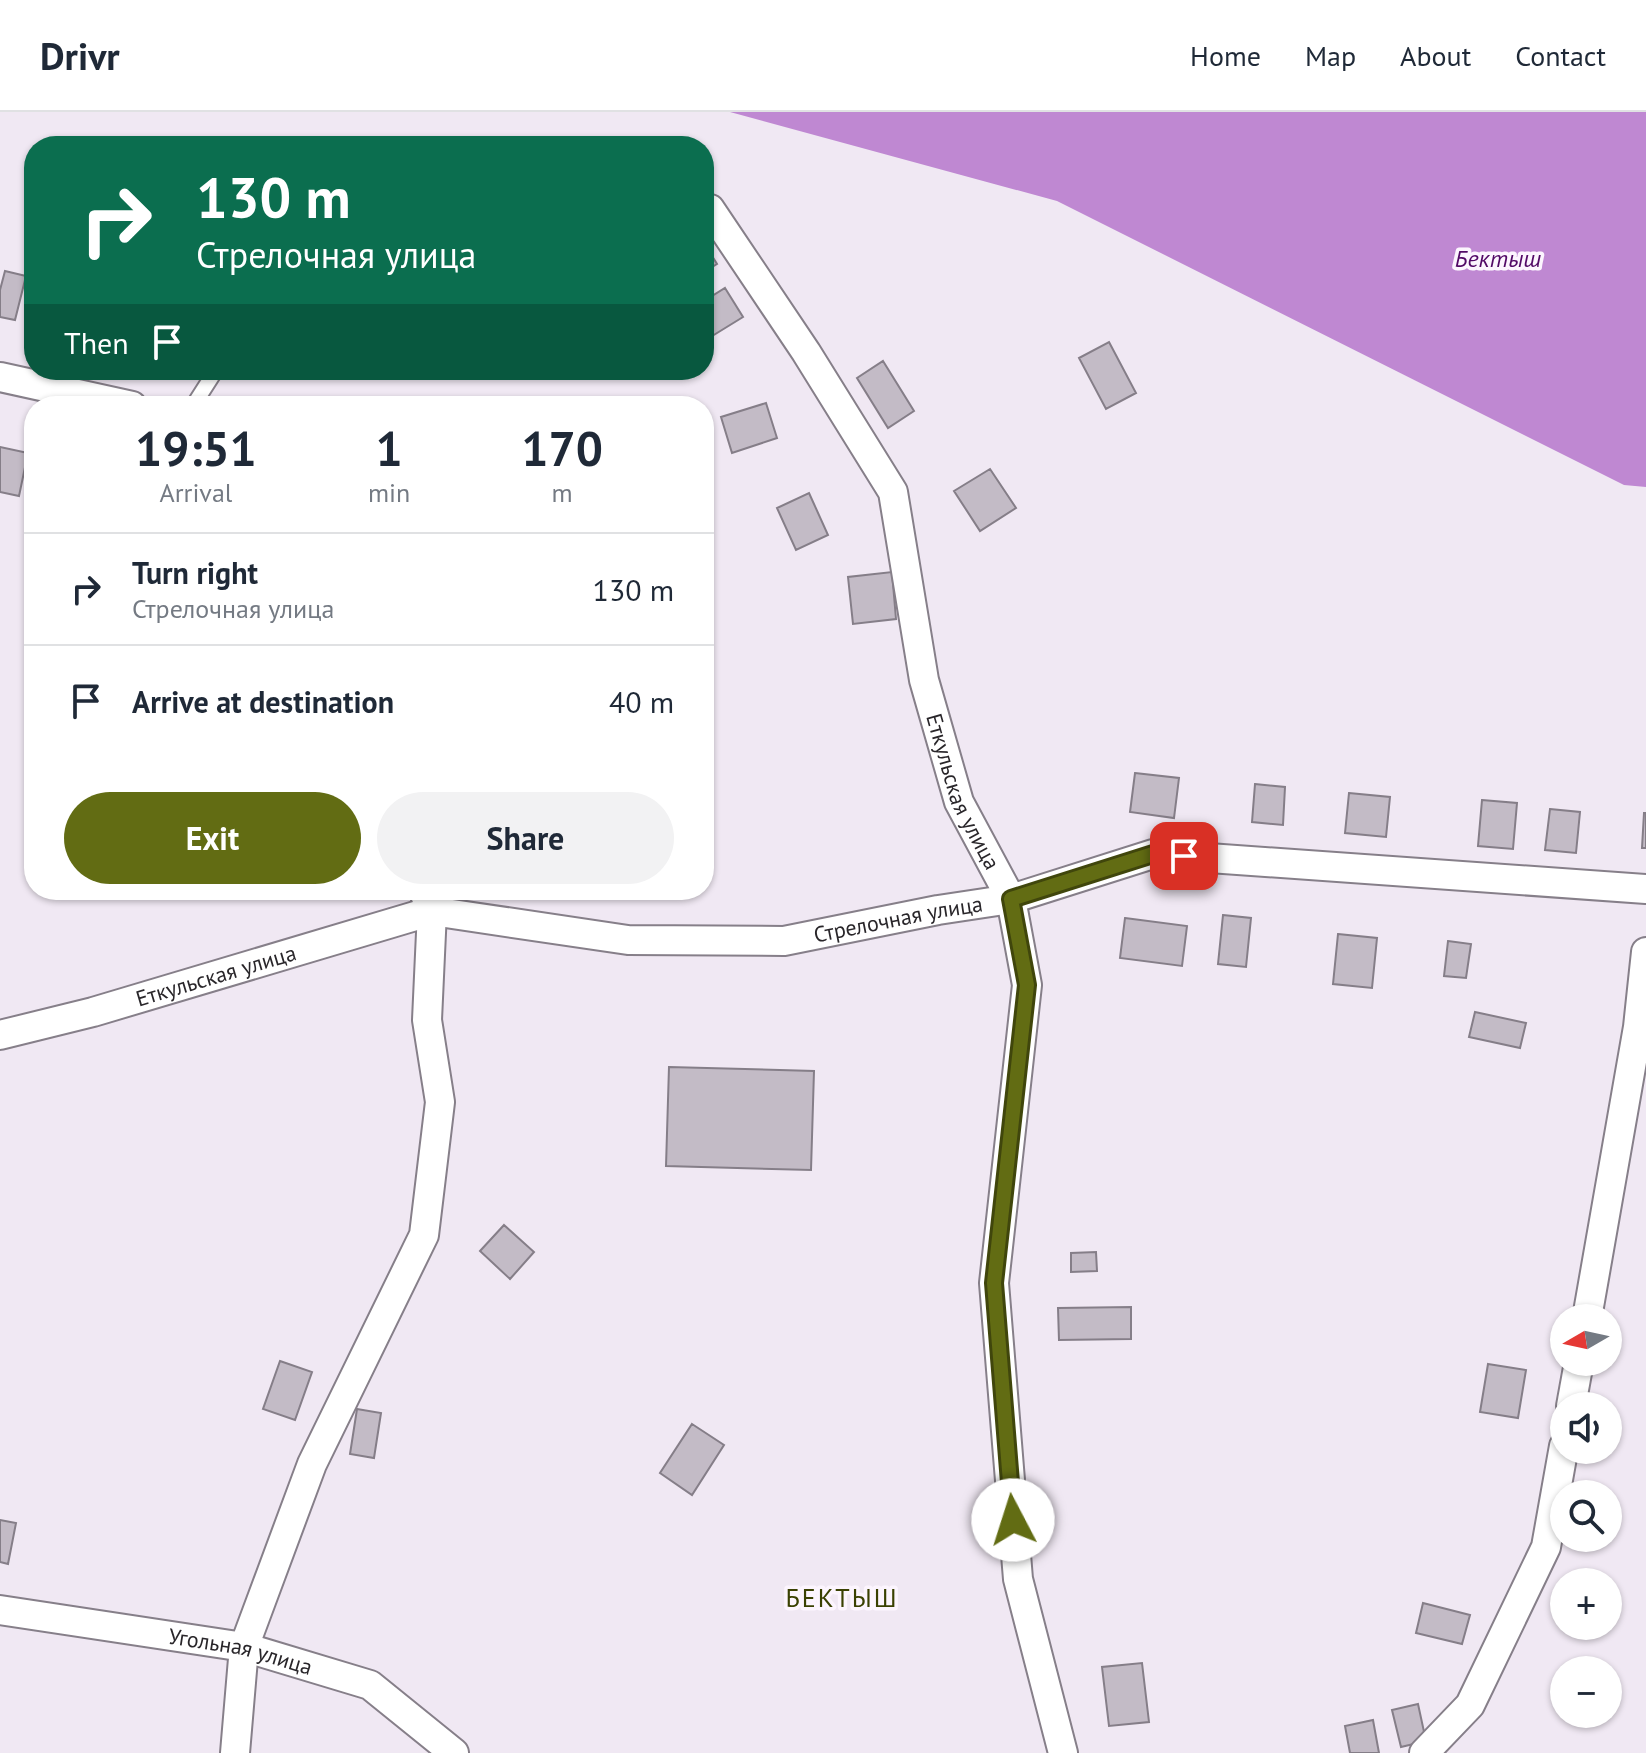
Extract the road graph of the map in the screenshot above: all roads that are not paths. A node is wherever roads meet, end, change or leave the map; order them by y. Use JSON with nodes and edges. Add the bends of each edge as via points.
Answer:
{"nodes":[{"id":1,"x":714,"y":219,"type":"edge"},
{"id":2,"x":0,"y":377,"type":"edge"},
{"id":3,"x":86,"y":396,"type":"edge"},
{"id":4,"x":1646,"y":889,"type":"edge"},
{"id":5,"x":1011,"y":899,"type":"junction"},
{"id":6,"x":428,"y":900,"type":"edge"},
{"id":7,"x":1646,"y":952,"type":"edge"},
{"id":8,"x":0,"y":1035,"type":"edge"},
{"id":9,"x":1589,"y":1304,"type":"edge"},
{"id":10,"x":1561,"y":1464,"type":"edge"},
{"id":11,"x":0,"y":1610,"type":"edge"},
{"id":12,"x":244,"y":1647,"type":"junction"},
{"id":13,"x":235,"y":1753,"type":"edge"},
{"id":14,"x":454,"y":1753,"type":"edge"},
{"id":15,"x":1063,"y":1753,"type":"edge"},
{"id":16,"x":1424,"y":1753,"type":"edge"}],
"edges":[{"from":1,"to":5,"type":"street","name":"Еткульская улица","via":[[806,352],[893,492],[924,680],[959,802]]},
{"from":2,"to":3,"type":"street"},
{"from":4,"to":5,"type":"street","name":"Стрелочная улица","via":[[1153,854]]},
{"from":5,"to":6,"type":"street","name":"Стрелочная улица","via":[[784,941],[628,940]]},
{"from":5,"to":15,"type":"street","name":"Еткульская улица","via":[[1027,985],[994,1283],[1018,1579]]},
{"from":6,"to":8,"type":"street","name":"Еткульская улица","via":[[93,1012]]},
{"from":6,"to":12,"type":"street","via":[[427,1020],[440,1102],[424,1235],[312,1464]]},
{"from":7,"to":9,"type":"street"},
{"from":10,"to":16,"type":"street","via":[[1546,1547],[1470,1705]]},
{"from":11,"to":12,"type":"street","name":"Угольная улица"},
{"from":12,"to":13,"type":"street"},
{"from":12,"to":14,"type":"street","name":"Угольная улица","via":[[370,1685]]}]}
